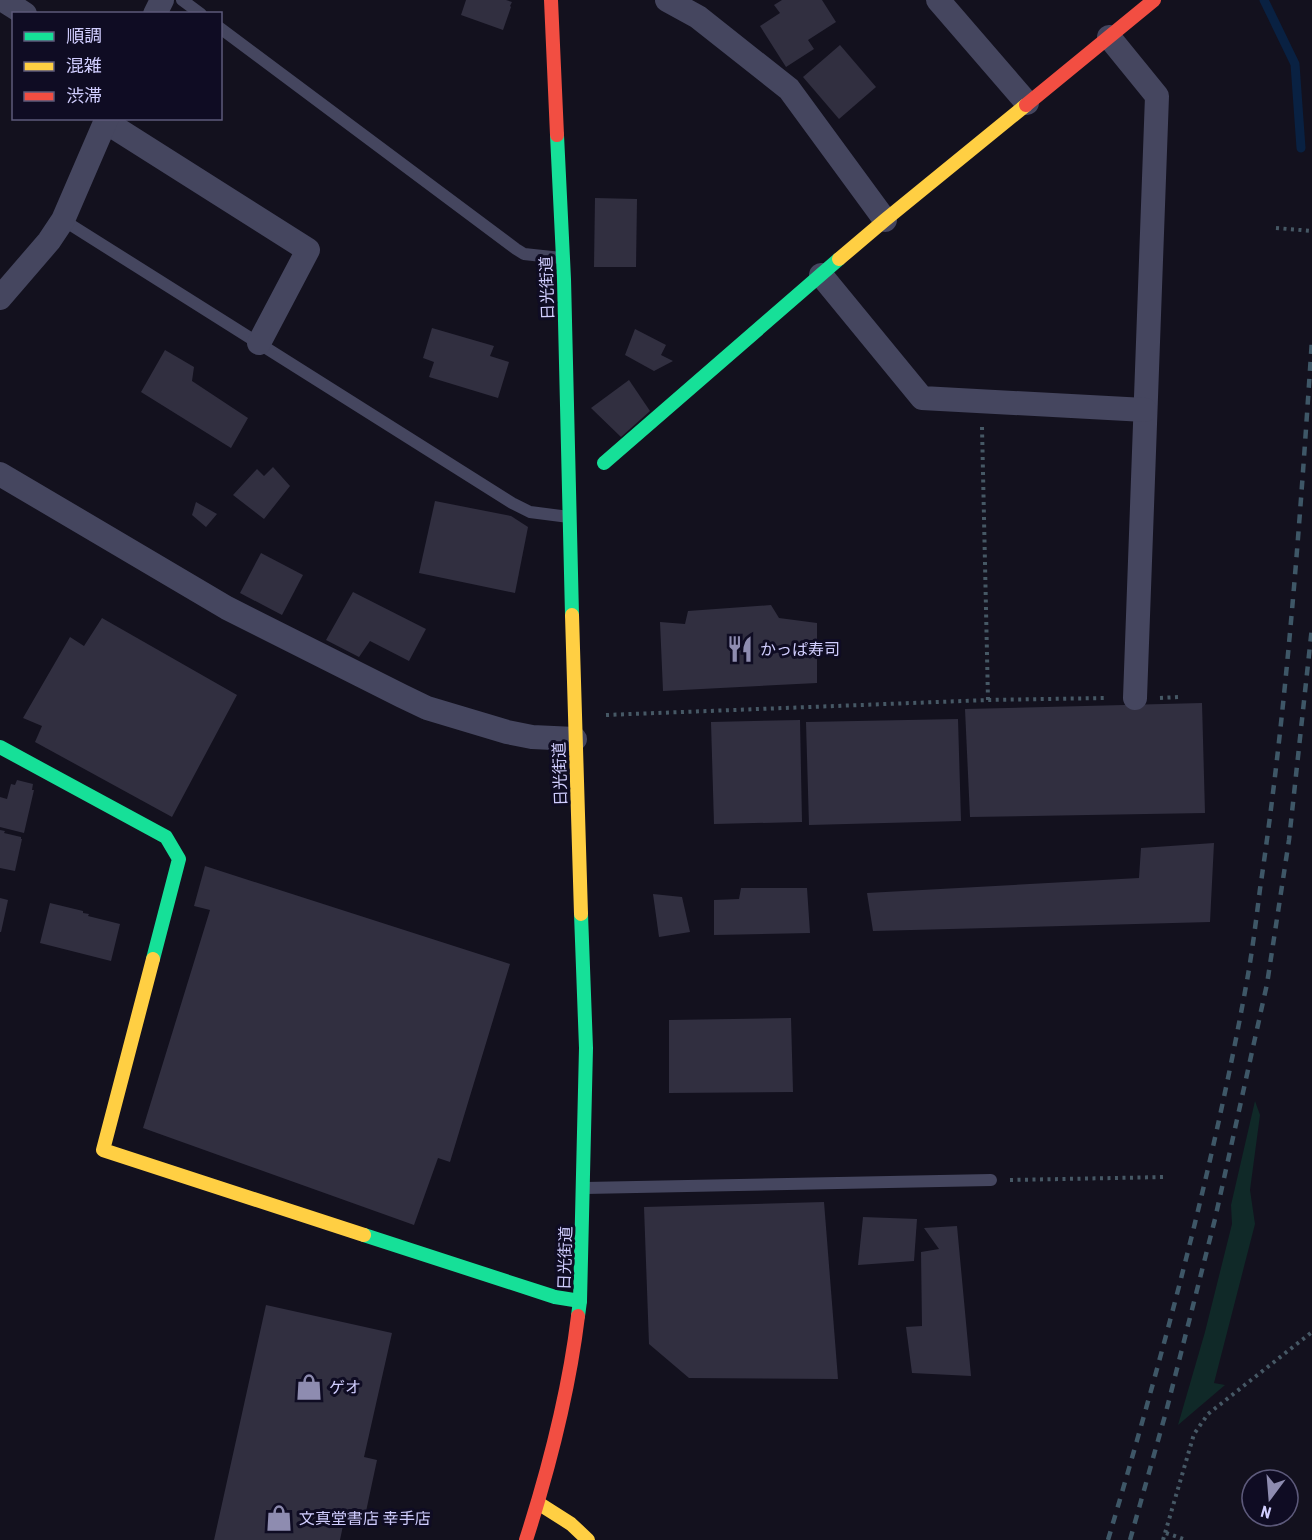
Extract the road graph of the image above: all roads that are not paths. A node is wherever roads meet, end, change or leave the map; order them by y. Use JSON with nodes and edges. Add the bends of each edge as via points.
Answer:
{"nodes":[{"id":1,"x":3,"y":0,"type":"edge"},
{"id":2,"x":182,"y":0,"type":"edge"},
{"id":3,"x":551,"y":0,"type":"edge"},
{"id":4,"x":667,"y":0,"type":"edge"},
{"id":5,"x":938,"y":0,"type":"edge"},
{"id":6,"x":1154,"y":0,"type":"edge"},
{"id":7,"x":21,"y":12,"type":"edge"},
{"id":8,"x":198,"y":12,"type":"edge"},
{"id":9,"x":222,"y":29,"type":"edge"},
{"id":10,"x":1109,"y":37,"type":"junction"},
{"id":11,"x":1028,"y":103,"type":"junction"},
{"id":12,"x":107,"y":120,"type":"edge"},
{"id":13,"x":63,"y":220,"type":"junction"},
{"id":14,"x":885,"y":220,"type":"junction"},
{"id":15,"x":563,"y":258,"type":"junction"},
{"id":16,"x":821,"y":275,"type":"junction"},
{"id":17,"x":0,"y":298,"type":"edge"},
{"id":18,"x":259,"y":343,"type":"junction"},
{"id":19,"x":1145,"y":410,"type":"junction"},
{"id":20,"x":604,"y":463,"type":"dead end"},
{"id":21,"x":0,"y":474,"type":"edge"},
{"id":22,"x":570,"y":517,"type":"junction"},
{"id":23,"x":1135,"y":698,"type":"road end"},
{"id":24,"x":575,"y":728,"type":"junction"},
{"id":25,"x":0,"y":747,"type":"edge"},
{"id":26,"x":991,"y":1180,"type":"road end"},
{"id":27,"x":583,"y":1188,"type":"junction"},
{"id":28,"x":580,"y":1302,"type":"junction"},
{"id":29,"x":538,"y":1503,"type":"junction"},
{"id":30,"x":526,"y":1540,"type":"edge"},
{"id":31,"x":588,"y":1540,"type":"edge"}],
"edges":[{"from":1,"to":7,"type":"street"},
{"from":2,"to":8,"type":"lane"},
{"from":3,"to":15,"type":"main road","name":"日光街道"},
{"from":4,"to":14,"type":"street","via":[[698,17],[789,89]]},
{"from":5,"to":11,"type":"street"},
{"from":6,"to":10,"type":"main road"},
{"from":9,"to":15,"type":"lane","via":[[516,249],[524,254]]},
{"from":10,"to":11,"type":"main road"},
{"from":10,"to":19,"type":"street","via":[[1157,96]]},
{"from":11,"to":14,"type":"main road"},
{"from":12,"to":13,"type":"street"},
{"from":12,"to":18,"type":"street","via":[[308,250]]},
{"from":13,"to":17,"type":"street"},
{"from":13,"to":18,"type":"lane"},
{"from":14,"to":16,"type":"main road"},
{"from":15,"to":22,"type":"main road","name":"日光街道"},
{"from":16,"to":19,"type":"street","via":[[922,398]]},
{"from":16,"to":20,"type":"main road"},
{"from":18,"to":22,"type":"lane","via":[[512,503],[530,512]]},
{"from":19,"to":23,"type":"street"},
{"from":21,"to":24,"type":"street","via":[[226,608],[427,708],[532,737]]},
{"from":22,"to":24,"type":"main road","name":"日光街道"},
{"from":24,"to":27,"type":"main road","name":"日光街道","via":[[586,1048]]},
{"from":25,"to":28,"type":"main road","via":[[166,837],[178,859],[103,1150]]},
{"from":26,"to":27,"type":"lane"},
{"from":27,"to":28,"type":"main road","name":"日光街道"},
{"from":28,"to":29,"type":"main road","name":"日光街道","via":[[566,1391]]},
{"from":29,"to":30,"type":"main road","name":"日光街道"},
{"from":29,"to":31,"type":"main road"}]}
